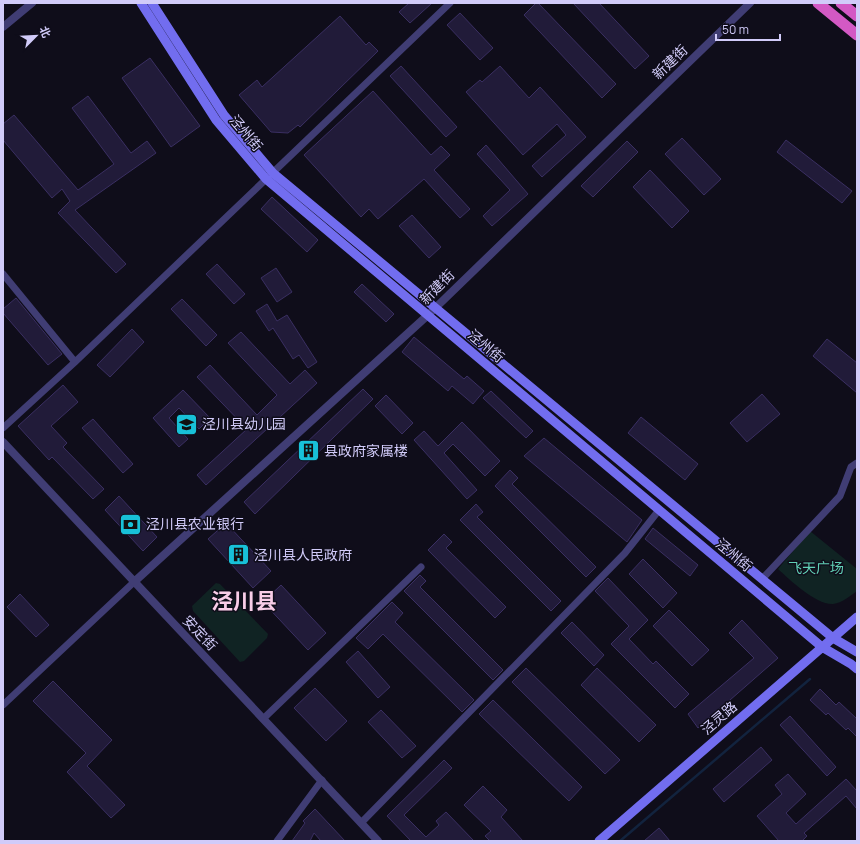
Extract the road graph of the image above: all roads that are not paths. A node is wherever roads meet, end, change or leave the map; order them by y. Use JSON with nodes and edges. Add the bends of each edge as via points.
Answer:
{"nodes":[{"id":1,"x":32,"y":3,"type":"edge"},
{"id":2,"x":141,"y":3,"type":"edge"},
{"id":3,"x":152,"y":3,"type":"edge"},
{"id":4,"x":450,"y":3,"type":"edge"},
{"id":5,"x":750,"y":3,"type":"edge"},
{"id":6,"x":818,"y":3,"type":"edge"},
{"id":7,"x":841,"y":3,"type":"edge"},
{"id":8,"x":857,"y":16,"type":"edge"},
{"id":9,"x":3,"y":27,"type":"edge"},
{"id":10,"x":857,"y":35,"type":"edge"},
{"id":11,"x":269,"y":176,"type":"junction"},
{"id":12,"x":3,"y":274,"type":"edge"},
{"id":13,"x":431,"y":311,"type":"junction"},
{"id":14,"x":75,"y":362,"type":"junction"},
{"id":15,"x":3,"y":428,"type":"edge"},
{"id":16,"x":3,"y":442,"type":"edge"},
{"id":17,"x":857,"y":463,"type":"edge"},
{"id":18,"x":659,"y":510,"type":"junction"},
{"id":19,"x":421,"y":567,"type":"dead end"},
{"id":20,"x":762,"y":579,"type":"junction"},
{"id":21,"x":134,"y":582,"type":"junction"},
{"id":22,"x":857,"y":617,"type":"edge"},
{"id":23,"x":833,"y":638,"type":"junction"},
{"id":24,"x":822,"y":647,"type":"junction"},
{"id":25,"x":857,"y":652,"type":"edge"},
{"id":26,"x":855,"y":664,"type":"edge"},
{"id":27,"x":3,"y":705,"type":"edge"},
{"id":28,"x":264,"y":718,"type":"junction"},
{"id":29,"x":322,"y":780,"type":"junction"},
{"id":30,"x":361,"y":823,"type":"junction"},
{"id":31,"x":277,"y":841,"type":"edge"},
{"id":32,"x":378,"y":841,"type":"edge"},
{"id":33,"x":599,"y":841,"type":"edge"}],
"edges":[{"from":1,"to":9,"type":"street"},
{"from":2,"to":11,"type":"main road","name":"泾州街","via":[[216,120]]},
{"from":3,"to":11,"type":"main road","name":"泾州街","via":[[224,115]]},
{"from":4,"to":11,"type":"street"},
{"from":5,"to":13,"type":"street","name":"新建街"},
{"from":6,"to":10,"type":"highway"},
{"from":7,"to":8,"type":"highway"},
{"from":11,"to":13,"type":"main road","name":"泾州街"},
{"from":11,"to":14,"type":"street"},
{"from":12,"to":14,"type":"street"},
{"from":13,"to":18,"type":"main road","name":"泾州街"},
{"from":13,"to":20,"type":"main road","name":"泾州街"},
{"from":13,"to":21,"type":"street","name":"新建街"},
{"from":14,"to":15,"type":"street"},
{"from":16,"to":21,"type":"street","name":"安定街"},
{"from":17,"to":20,"type":"street","via":[[851,467],[840,496]]},
{"from":18,"to":24,"type":"main road","name":"泾州街"},
{"from":18,"to":30,"type":"street","via":[[625,553]]},
{"from":19,"to":28,"type":"street"},
{"from":20,"to":23,"type":"main road","name":"泾州街"},
{"from":21,"to":27,"type":"street"},
{"from":21,"to":28,"type":"street","name":"安定街"},
{"from":22,"to":23,"type":"main road","name":"泾灵路"},
{"from":23,"to":24,"type":"main road","name":"泾灵路"},
{"from":23,"to":25,"type":"main road","name":"泾州街"},
{"from":24,"to":26,"type":"main road","name":"泾州街"},
{"from":24,"to":33,"type":"main road","name":"泾灵路"},
{"from":28,"to":29,"type":"street","name":"安定街"},
{"from":29,"to":30,"type":"street","name":"安定街"},
{"from":29,"to":31,"type":"street"},
{"from":30,"to":32,"type":"street","name":"安定街"}]}
